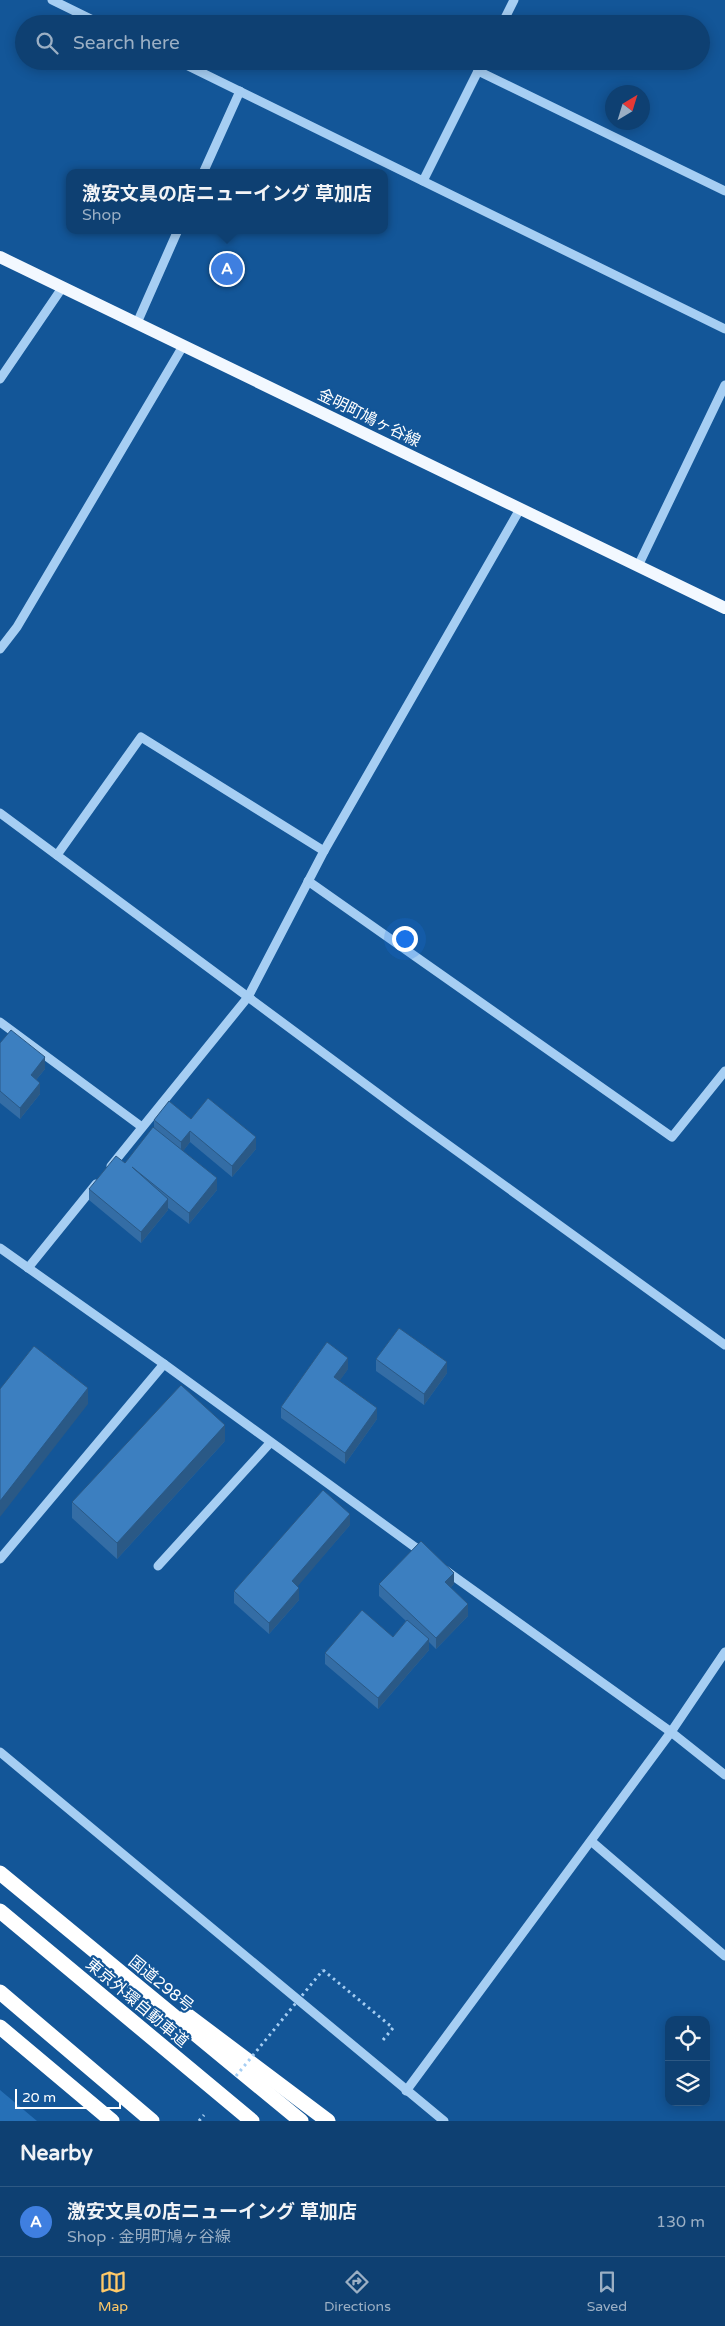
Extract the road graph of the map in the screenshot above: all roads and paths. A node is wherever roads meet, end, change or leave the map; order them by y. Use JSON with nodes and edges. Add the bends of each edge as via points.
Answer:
{"nodes":[{"id":1,"x":52,"y":0,"type":"edge"},
{"id":2,"x":514,"y":0,"type":"edge"},
{"id":3,"x":83,"y":15,"type":"edge"},
{"id":4,"x":506,"y":15,"type":"edge"},
{"id":5,"x":197,"y":70,"type":"edge"},
{"id":6,"x":478,"y":71,"type":"joint"},
{"id":7,"x":240,"y":91,"type":"junction"},
{"id":8,"x":206,"y":169,"type":"edge"},
{"id":9,"x":423,"y":181,"type":"junction"},
{"id":10,"x":725,"y":191,"type":"edge"},
{"id":11,"x":176,"y":234,"type":"edge"},
{"id":12,"x":0,"y":257,"type":"edge"},
{"id":13,"x":62,"y":288,"type":"junction"},
{"id":14,"x":137,"y":323,"type":"junction"},
{"id":15,"x":725,"y":328,"type":"edge"},
{"id":16,"x":183,"y":346,"type":"junction"},
{"id":17,"x":0,"y":379,"type":"edge"},
{"id":18,"x":725,"y":385,"type":"edge"},
{"id":19,"x":520,"y":508,"type":"junction"},
{"id":20,"x":638,"y":566,"type":"junction"},
{"id":21,"x":725,"y":608,"type":"edge"},
{"id":22,"x":0,"y":649,"type":"edge"},
{"id":23,"x":0,"y":813,"type":"edge"},
{"id":24,"x":324,"y":851,"type":"junction"},
{"id":25,"x":57,"y":855,"type":"junction"},
{"id":26,"x":308,"y":881,"type":"junction"},
{"id":27,"x":248,"y":997,"type":"junction"},
{"id":28,"x":0,"y":1022,"type":"edge"},
{"id":29,"x":725,"y":1071,"type":"edge"},
{"id":30,"x":142,"y":1127,"type":"junction"},
{"id":31,"x":0,"y":1248,"type":"edge"},
{"id":32,"x":28,"y":1268,"type":"junction"},
{"id":33,"x":725,"y":1345,"type":"edge"},
{"id":34,"x":164,"y":1364,"type":"junction"},
{"id":35,"x":270,"y":1443,"type":"junction"},
{"id":36,"x":0,"y":1559,"type":"edge"},
{"id":37,"x":430,"y":1559,"type":"edge"},
{"id":38,"x":438,"y":1565,"type":"edge"},
{"id":39,"x":158,"y":1566,"type":"dead end"},
{"id":40,"x":725,"y":1652,"type":"edge"},
{"id":41,"x":671,"y":1732,"type":"junction"},
{"id":42,"x":0,"y":1752,"type":"edge"},
{"id":43,"x":725,"y":1775,"type":"edge"},
{"id":44,"x":591,"y":1841,"type":"junction"},
{"id":45,"x":0,"y":1873,"type":"edge"},
{"id":46,"x":39,"y":1906,"type":"junction"},
{"id":47,"x":0,"y":1911,"type":"edge"},
{"id":48,"x":725,"y":1956,"type":"edge"},
{"id":49,"x":0,"y":1992,"type":"edge"},
{"id":50,"x":0,"y":2028,"type":"edge"},
{"id":51,"x":384,"y":2040,"type":"dead end"},
{"id":52,"x":230,"y":2083,"type":"dead end"},
{"id":53,"x":406,"y":2091,"type":"junction"},
{"id":54,"x":205,"y":2114,"type":"dead end"},
{"id":55,"x":96,"y":2121,"type":"edge"},
{"id":56,"x":112,"y":2121,"type":"edge"},
{"id":57,"x":152,"y":2121,"type":"edge"},
{"id":58,"x":199,"y":2121,"type":"edge"},
{"id":59,"x":252,"y":2121,"type":"edge"},
{"id":60,"x":301,"y":2121,"type":"edge"},
{"id":61,"x":328,"y":2121,"type":"edge"},
{"id":62,"x":444,"y":2121,"type":"edge"}],
"edges":[{"from":1,"to":3,"type":"street"},
{"from":2,"to":4,"type":"street"},
{"from":5,"to":7,"type":"street"},
{"from":6,"to":9,"type":"street"},
{"from":6,"to":10,"type":"street"},
{"from":7,"to":8,"type":"street"},
{"from":7,"to":9,"type":"street"},
{"from":9,"to":15,"type":"street"},
{"from":11,"to":14,"type":"street"},
{"from":12,"to":13,"type":"main road","name":"金明町鳩ヶ谷線"},
{"from":13,"to":14,"type":"main road","name":"金明町鳩ヶ谷線"},
{"from":13,"to":17,"type":"street"},
{"from":14,"to":16,"type":"main road","name":"金明町鳩ヶ谷線"},
{"from":16,"to":19,"type":"main road","name":"金明町鳩ヶ谷線"},
{"from":16,"to":22,"type":"street","via":[[17,627]]},
{"from":18,"to":20,"type":"street"},
{"from":19,"to":20,"type":"main road","name":"金明町鳩ヶ谷線"},
{"from":19,"to":24,"type":"street"},
{"from":20,"to":21,"type":"main road","name":"金明町鳩ヶ谷線"},
{"from":23,"to":25,"type":"street"},
{"from":24,"to":25,"type":"street","via":[[141,737]]},
{"from":24,"to":26,"type":"street"},
{"from":25,"to":27,"type":"street"},
{"from":26,"to":27,"type":"street"},
{"from":26,"to":29,"type":"street","via":[[672,1138]]},
{"from":27,"to":30,"type":"street"},
{"from":27,"to":33,"type":"street"},
{"from":28,"to":30,"type":"street"},
{"from":30,"to":32,"type":"street"},
{"from":31,"to":32,"type":"street"},
{"from":32,"to":34,"type":"street"},
{"from":34,"to":35,"type":"street"},
{"from":34,"to":36,"type":"street"},
{"from":35,"to":37,"type":"street"},
{"from":35,"to":39,"type":"street"},
{"from":38,"to":41,"type":"street"},
{"from":40,"to":41,"type":"street"},
{"from":41,"to":43,"type":"street"},
{"from":41,"to":44,"type":"street"},
{"from":42,"to":53,"type":"street"},
{"from":44,"to":48,"type":"street"},
{"from":44,"to":53,"type":"street"},
{"from":45,"to":46,"type":"highway","name":"国道298号"},
{"from":46,"to":60,"type":"highway","name":"国道298号"},
{"from":46,"to":61,"type":"highway"},
{"from":47,"to":59,"type":"highway","name":"東京外環自動車道","bridge":true},
{"from":49,"to":57,"type":"highway"},
{"from":50,"to":55,"type":"highway"},
{"from":50,"to":56,"type":"highway"},
{"from":51,"to":52,"type":"path","bridge":true,"via":[[393,2028],[323,1970]]},
{"from":53,"to":62,"type":"street"},
{"from":54,"to":58,"type":"path","bridge":true}]}
